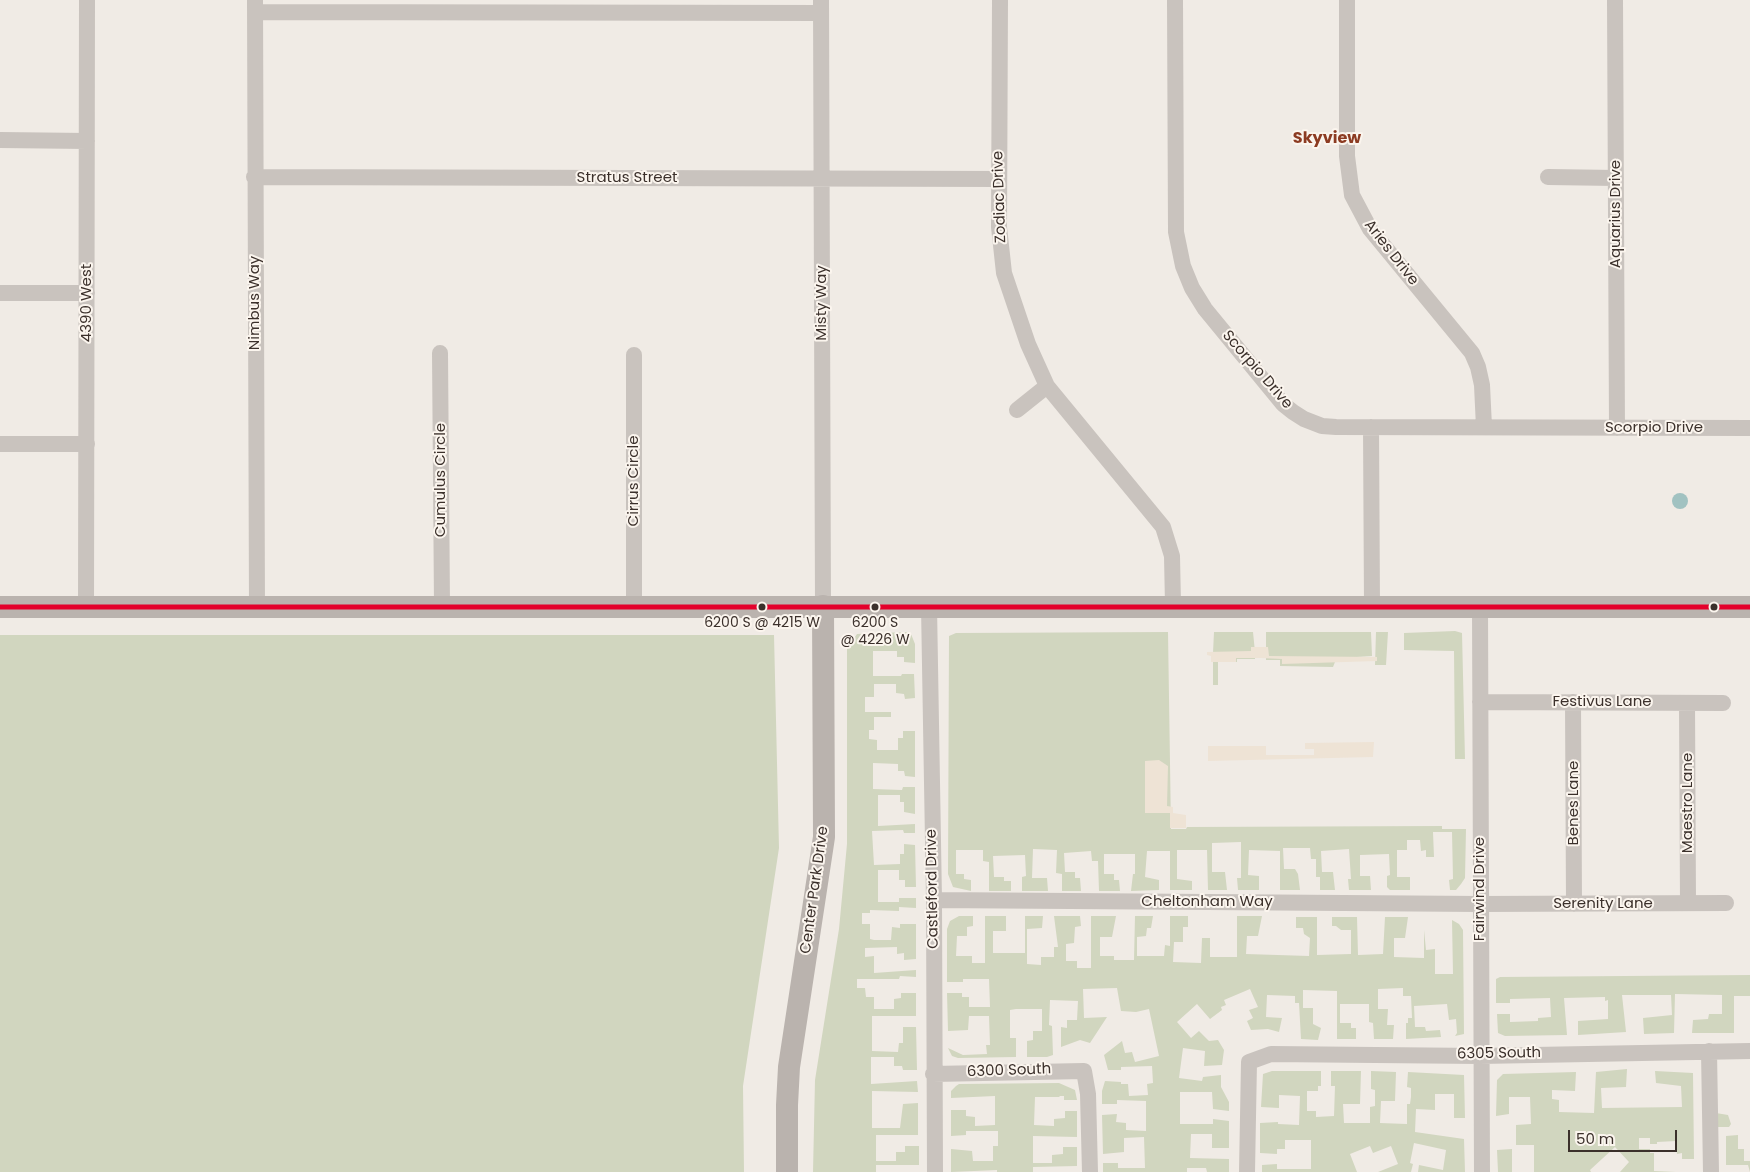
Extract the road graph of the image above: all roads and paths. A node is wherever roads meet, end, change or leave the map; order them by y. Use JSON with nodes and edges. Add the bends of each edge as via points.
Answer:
{"nodes":[{"id":1,"x":87,"y":0,"type":"edge"},
{"id":2,"x":1000,"y":0,"type":"edge"},
{"id":3,"x":1175,"y":0,"type":"edge"},
{"id":4,"x":1347,"y":0,"type":"edge"},
{"id":5,"x":1615,"y":0,"type":"edge"},
{"id":6,"x":255,"y":6,"type":"edge"},
{"id":7,"x":646,"y":6,"type":"edge"},
{"id":8,"x":821,"y":6,"type":"edge"},
{"id":9,"x":0,"y":140,"type":"edge"},
{"id":10,"x":87,"y":140,"type":"junction"},
{"id":11,"x":1548,"y":177,"type":"dead end"},
{"id":12,"x":254,"y":178,"type":"junction"},
{"id":13,"x":1616,"y":178,"type":"junction"},
{"id":14,"x":821,"y":179,"type":"junction"},
{"id":15,"x":999,"y":179,"type":"junction"},
{"id":16,"x":0,"y":293,"type":"edge"},
{"id":17,"x":87,"y":293,"type":"junction"},
{"id":18,"x":440,"y":353,"type":"dead end"},
{"id":19,"x":634,"y":355,"type":"dead end"},
{"id":20,"x":1047,"y":386,"type":"junction"},
{"id":21,"x":1017,"y":410,"type":"dead end"},
{"id":22,"x":1371,"y":427,"type":"junction"},
{"id":23,"x":1484,"y":428,"type":"junction"},
{"id":24,"x":1617,"y":428,"type":"junction"},
{"id":25,"x":1750,"y":428,"type":"edge"},
{"id":26,"x":0,"y":444,"type":"edge"},
{"id":27,"x":87,"y":444,"type":"junction"},
{"id":28,"x":1173,"y":605,"type":"junction"},
{"id":29,"x":442,"y":606,"type":"junction"},
{"id":30,"x":634,"y":606,"type":"junction"},
{"id":31,"x":823,"y":606,"type":"junction"},
{"id":32,"x":929,"y":606,"type":"junction"},
{"id":33,"x":1372,"y":606,"type":"junction"},
{"id":34,"x":0,"y":607,"type":"edge"},
{"id":35,"x":86,"y":607,"type":"junction"},
{"id":36,"x":257,"y":607,"type":"junction"},
{"id":37,"x":1480,"y":607,"type":"junction"},
{"id":38,"x":1750,"y":607,"type":"edge"},
{"id":39,"x":1480,"y":702,"type":"junction"},
{"id":40,"x":1574,"y":702,"type":"junction"},
{"id":41,"x":1687,"y":703,"type":"junction"},
{"id":42,"x":1723,"y":703,"type":"dead end"},
{"id":43,"x":934,"y":900,"type":"junction"},
{"id":44,"x":1688,"y":903,"type":"junction"},
{"id":45,"x":1726,"y":903,"type":"dead end"},
{"id":46,"x":1480,"y":904,"type":"junction"},
{"id":47,"x":1574,"y":904,"type":"junction"},
{"id":48,"x":1709,"y":1050,"type":"junction"},
{"id":49,"x":1750,"y":1050,"type":"edge"},
{"id":50,"x":1480,"y":1056,"type":"junction"},
{"id":51,"x":933,"y":1074,"type":"junction"},
{"id":52,"x":787,"y":1172,"type":"edge"},
{"id":53,"x":934,"y":1172,"type":"edge"},
{"id":54,"x":1090,"y":1172,"type":"edge"},
{"id":55,"x":1247,"y":1172,"type":"edge"},
{"id":56,"x":1482,"y":1172,"type":"edge"},
{"id":57,"x":1711,"y":1172,"type":"edge"}],
"edges":[{"from":1,"to":10,"type":"street","name":"4390 West"},
{"from":2,"to":15,"type":"street","name":"Zodiac Drive"},
{"from":3,"to":22,"type":"street","name":"Scorpio Drive","via":[[1176,232],[1183,266],[1192,288],[1205,310],[1293,412],[1322,426]]},
{"from":4,"to":23,"type":"street","name":"Aries Drive","via":[[1347,156],[1352,195],[1370,229],[1472,353],[1482,385]]},
{"from":5,"to":13,"type":"street","name":"Aquarius Drive"},
{"from":6,"to":7,"type":"street","via":[[463,11]]},
{"from":6,"to":12,"type":"street","name":"Nimbus Way"},
{"from":7,"to":8,"type":"street"},
{"from":8,"to":14,"type":"street","name":"Misty Way"},
{"from":9,"to":10,"type":"street"},
{"from":10,"to":17,"type":"street","name":"4390 West"},
{"from":11,"to":13,"type":"street"},
{"from":12,"to":14,"type":"street","name":"Stratus Street"},
{"from":12,"to":36,"type":"street","name":"Nimbus Way"},
{"from":13,"to":24,"type":"street","name":"Aquarius Drive"},
{"from":14,"to":15,"type":"street","name":"Stratus Street"},
{"from":14,"to":31,"type":"street","name":"Misty Way"},
{"from":15,"to":20,"type":"street","name":"Zodiac Drive","via":[[999,227],[1004,273],[1028,344]]},
{"from":16,"to":17,"type":"street"},
{"from":17,"to":27,"type":"street","name":"4390 West"},
{"from":18,"to":29,"type":"street","name":"Cumulus Circle"},
{"from":19,"to":30,"type":"street","name":"Cirrus Circle"},
{"from":20,"to":21,"type":"street"},
{"from":20,"to":28,"type":"street","name":"Zodiac Drive","via":[[1163,527],[1172,556]]},
{"from":22,"to":23,"type":"street","name":"Scorpio Drive"},
{"from":22,"to":33,"type":"street"},
{"from":23,"to":24,"type":"street","name":"Scorpio Drive"},
{"from":24,"to":25,"type":"street","name":"Scorpio Drive"},
{"from":26,"to":27,"type":"street"},
{"from":27,"to":35,"type":"street","name":"4390 West"},
{"from":28,"to":32,"type":"main road"},
{"from":28,"to":33,"type":"main road"},
{"from":29,"to":30,"type":"main road"},
{"from":29,"to":36,"type":"main road"},
{"from":30,"to":31,"type":"main road"},
{"from":31,"to":32,"type":"main road"},
{"from":31,"to":52,"type":"main road","name":"Center Park Drive","via":[[824,836],[789,1067]]},
{"from":32,"to":43,"type":"street","name":"Castleford Drive"},
{"from":33,"to":37,"type":"main road"},
{"from":34,"to":35,"type":"main road"},
{"from":35,"to":36,"type":"main road"},
{"from":37,"to":38,"type":"main road"},
{"from":37,"to":39,"type":"street","name":"Fairwind Drive"},
{"from":39,"to":40,"type":"street","name":"Festivus Lane"},
{"from":39,"to":46,"type":"street","name":"Fairwind Drive"},
{"from":40,"to":41,"type":"street","name":"Festivus Lane"},
{"from":40,"to":47,"type":"street","name":"Benes Lane"},
{"from":41,"to":42,"type":"street","name":"Festivus Lane"},
{"from":41,"to":44,"type":"street","name":"Maestro Lane"},
{"from":43,"to":46,"type":"street","name":"Cheltonham Way"},
{"from":43,"to":51,"type":"street","name":"Castleford Drive"},
{"from":44,"to":45,"type":"street","name":"Serenity Lane"},
{"from":44,"to":47,"type":"street","name":"Serenity Lane"},
{"from":46,"to":47,"type":"street","name":"Serenity Lane"},
{"from":46,"to":50,"type":"street","name":"Fairwind Drive"},
{"from":48,"to":49,"type":"street","name":"6305 South"},
{"from":48,"to":50,"type":"street","name":"6305 South"},
{"from":48,"to":57,"type":"street"},
{"from":50,"to":55,"type":"street","name":"6305 South","via":[[1271,1054],[1249,1062]]},
{"from":50,"to":56,"type":"street","name":"Fairwind Drive"},
{"from":51,"to":53,"type":"street","name":"Castleford Drive"},
{"from":51,"to":54,"type":"street","name":"6300 South","via":[[1084,1071]]}]}
